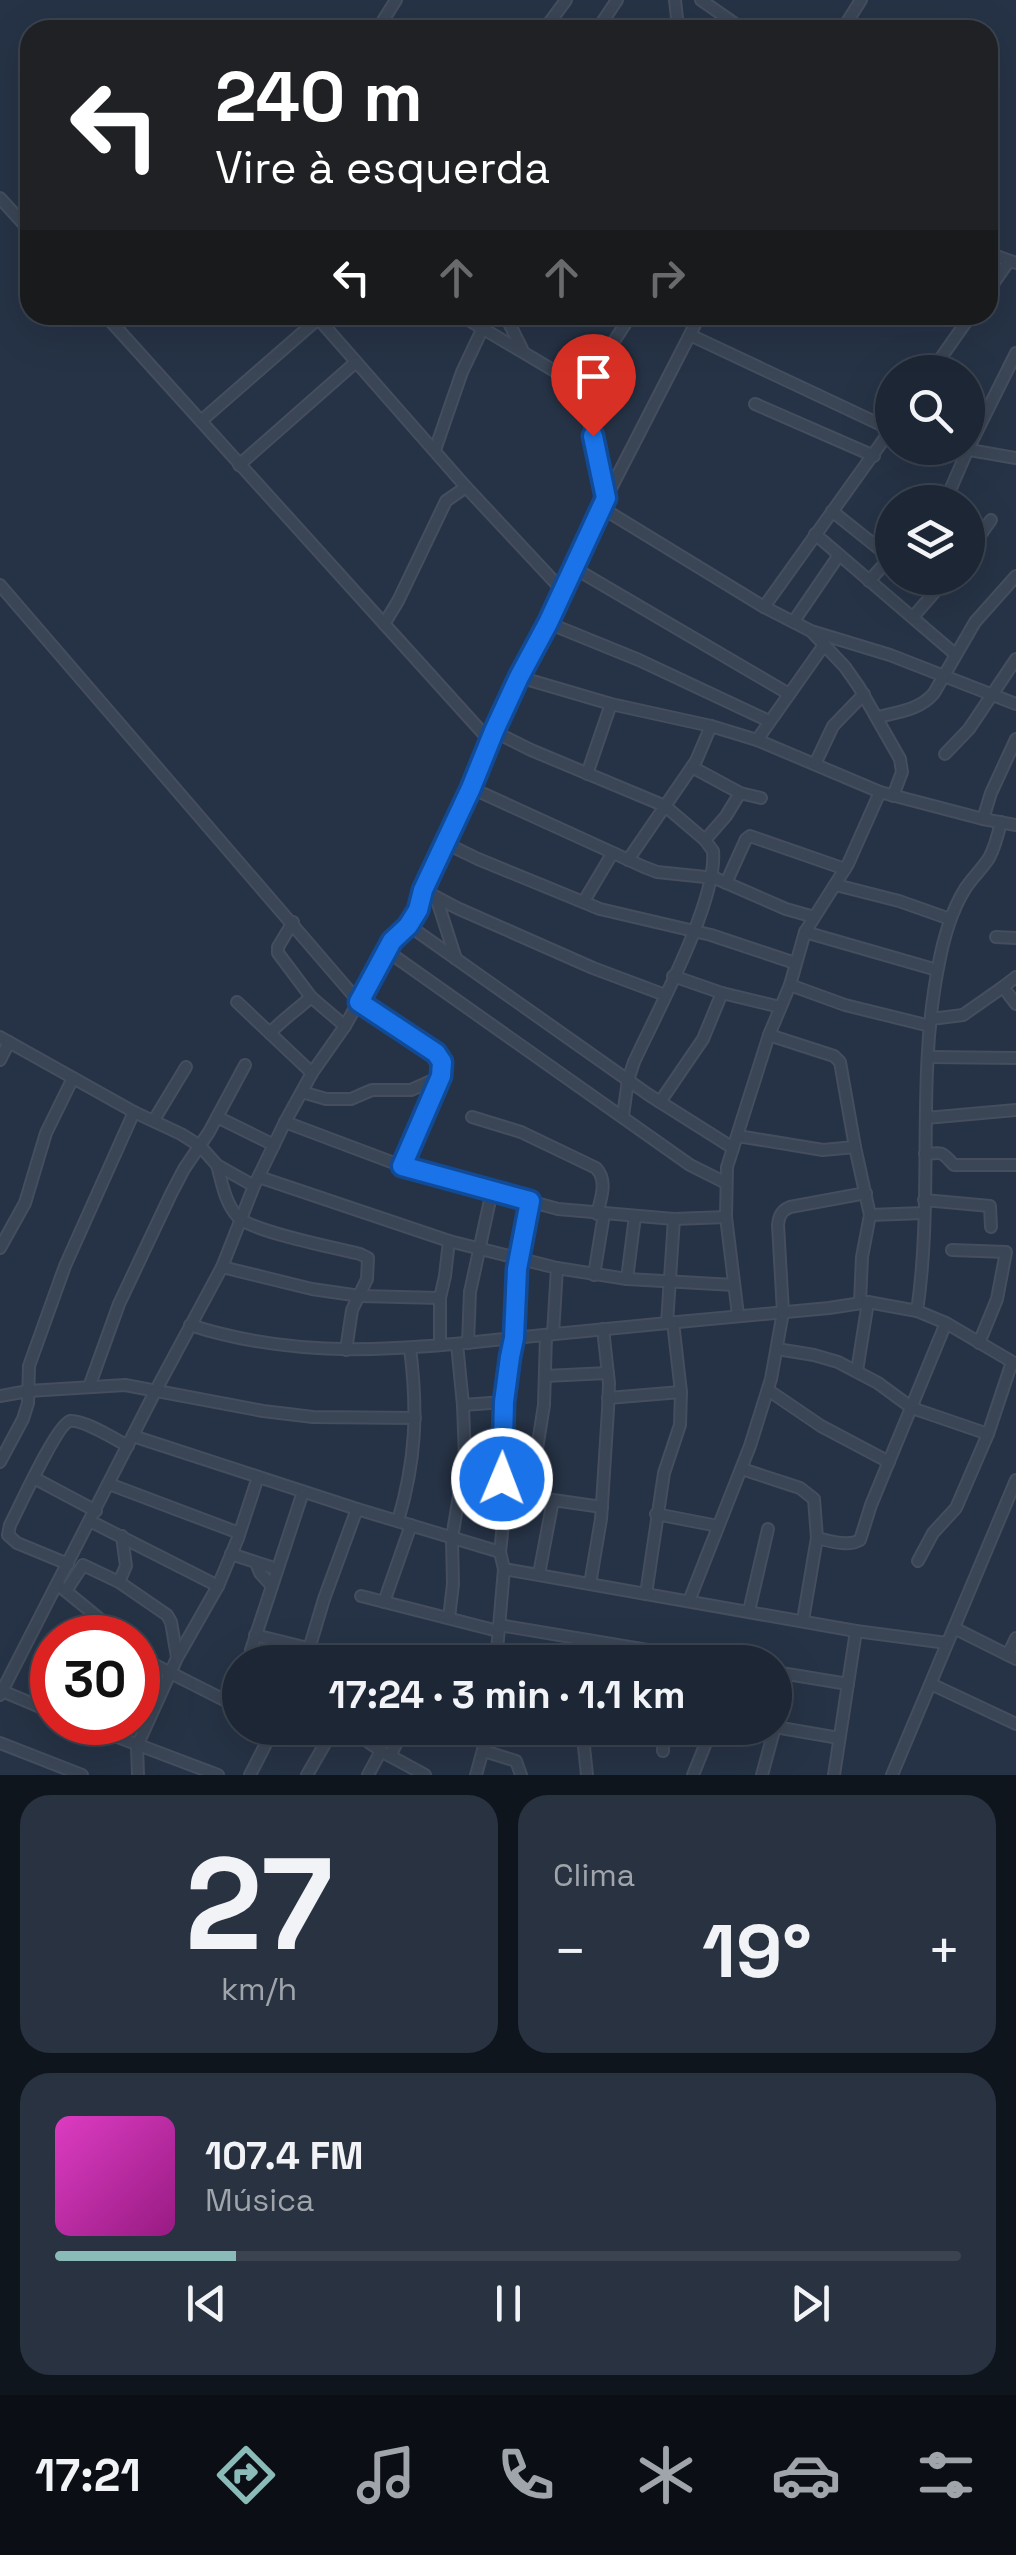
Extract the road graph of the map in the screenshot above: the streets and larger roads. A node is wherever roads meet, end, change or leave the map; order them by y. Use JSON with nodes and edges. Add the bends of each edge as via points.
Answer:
{"nodes":[{"id":1,"x":566,"y":0,"type":"edge"},
{"id":2,"x":701,"y":0,"type":"edge"},
{"id":3,"x":552,"y":19,"type":"edge"},
{"id":4,"x":730,"y":20,"type":"edge"},
{"id":5,"x":0,"y":198,"type":"edge"},
{"id":6,"x":20,"y":220,"type":"edge"},
{"id":7,"x":115,"y":325,"type":"edge"},
{"id":8,"x":307,"y":325,"type":"edge"},
{"id":9,"x":323,"y":325,"type":"edge"},
{"id":10,"x":478,"y":325,"type":"edge"},
{"id":11,"x":484,"y":325,"type":"edge"},
{"id":12,"x":510,"y":325,"type":"edge"},
{"id":13,"x":624,"y":325,"type":"edge"},
{"id":14,"x":689,"y":325,"type":"edge"},
{"id":15,"x":695,"y":325,"type":"edge"},
{"id":16,"x":964,"y":325,"type":"edge"},
{"id":17,"x":483,"y":328,"type":"junction"},
{"id":18,"x":692,"y":331,"type":"junction"},
{"id":19,"x":522,"y":350,"type":"junction"},
{"id":20,"x":1016,"y":352,"type":"edge"},
{"id":21,"x":943,"y":355,"type":"edge"},
{"id":22,"x":356,"y":362,"type":"junction"},
{"id":23,"x":586,"y":404,"type":"junction"},
{"id":24,"x":755,"y":404,"type":"dead end"},
{"id":25,"x":985,"y":408,"type":"edge"},
{"id":26,"x":201,"y":421,"type":"junction"},
{"id":27,"x":875,"y":421,"type":"edge"},
{"id":28,"x":434,"y":450,"type":"junction"},
{"id":29,"x":985,"y":452,"type":"edge"},
{"id":30,"x":874,"y":456,"type":"joint"},
{"id":31,"x":1016,"y":458,"type":"edge"},
{"id":32,"x":239,"y":464,"type":"junction"},
{"id":33,"x":466,"y":487,"type":"junction"},
{"id":34,"x":604,"y":503,"type":"junction"},
{"id":35,"x":832,"y":511,"type":"junction"},
{"id":36,"x":990,"y":520,"type":"dead end"},
{"id":37,"x":985,"y":527,"type":"edge"},
{"id":38,"x":815,"y":534,"type":"junction"},
{"id":39,"x":875,"y":546,"type":"edge"},
{"id":40,"x":839,"y":555,"type":"junction"},
{"id":41,"x":574,"y":568,"type":"junction"},
{"id":42,"x":875,"y":574,"type":"edge"},
{"id":43,"x":1016,"y":576,"type":"edge"},
{"id":44,"x":868,"y":581,"type":"junction"},
{"id":45,"x":0,"y":585,"type":"edge"},
{"id":46,"x":563,"y":590,"type":"junction"},
{"id":47,"x":932,"y":595,"type":"edge"},
{"id":48,"x":764,"y":607,"type":"junction"},
{"id":49,"x":913,"y":617,"type":"junction"},
{"id":50,"x":794,"y":621,"type":"junction"},
{"id":51,"x":548,"y":623,"type":"junction"},
{"id":52,"x":384,"y":624,"type":"junction"},
{"id":53,"x":812,"y":631,"type":"junction"},
{"id":54,"x":824,"y":645,"type":"junction"},
{"id":55,"x":955,"y":654,"type":"junction"},
{"id":56,"x":1016,"y":659,"type":"edge"},
{"id":57,"x":944,"y":674,"type":"junction"},
{"id":58,"x":519,"y":677,"type":"junction"},
{"id":59,"x":788,"y":694,"type":"junction"},
{"id":60,"x":864,"y":694,"type":"junction"},
{"id":61,"x":990,"y":695,"type":"junction"},
{"id":62,"x":611,"y":704,"type":"junction"},
{"id":63,"x":1016,"y":704,"type":"edge"},
{"id":64,"x":878,"y":717,"type":"junction"},
{"id":65,"x":768,"y":721,"type":"junction"},
{"id":66,"x":711,"y":726,"type":"junction"},
{"id":67,"x":492,"y":736,"type":"junction"},
{"id":68,"x":1016,"y":739,"type":"edge"},
{"id":69,"x":757,"y":740,"type":"junction"},
{"id":70,"x":945,"y":754,"type":"dead end"},
{"id":71,"x":815,"y":764,"type":"junction"},
{"id":72,"x":692,"y":767,"type":"junction"},
{"id":73,"x":587,"y":774,"type":"junction"},
{"id":74,"x":471,"y":788,"type":"junction"},
{"id":75,"x":880,"y":792,"type":"junction"},
{"id":76,"x":740,"y":793,"type":"junction"},
{"id":77,"x":893,"y":796,"type":"junction"},
{"id":78,"x":761,"y":798,"type":"dead end"},
{"id":79,"x":665,"y":806,"type":"junction"},
{"id":80,"x":984,"y":819,"type":"junction"},
{"id":81,"x":1001,"y":822,"type":"junction"},
{"id":82,"x":1016,"y":825,"type":"edge"},
{"id":83,"x":705,"y":840,"type":"junction"},
{"id":84,"x":445,"y":842,"type":"junction"},
{"id":85,"x":612,"y":854,"type":"junction"},
{"id":86,"x":628,"y":860,"type":"junction"},
{"id":87,"x":845,"y":869,"type":"junction"},
{"id":88,"x":710,"y":878,"type":"junction"},
{"id":89,"x":726,"y":882,"type":"junction"},
{"id":90,"x":836,"y":885,"type":"junction"},
{"id":91,"x":423,"y":890,"type":"junction"},
{"id":92,"x":436,"y":898,"type":"junction"},
{"id":93,"x":584,"y":901,"type":"junction"},
{"id":94,"x":814,"y":917,"type":"junction"},
{"id":95,"x":950,"y":919,"type":"junction"},
{"id":96,"x":292,"y":922,"type":"junction"},
{"id":97,"x":408,"y":926,"type":"junction"},
{"id":98,"x":694,"y":931,"type":"junction"},
{"id":99,"x":806,"y":932,"type":"junction"},
{"id":100,"x":996,"y":937,"type":"dead end"},
{"id":101,"x":1016,"y":938,"type":"edge"},
{"id":102,"x":386,"y":951,"type":"junction"},
{"id":103,"x":456,"y":960,"type":"junction"},
{"id":104,"x":794,"y":963,"type":"junction"},
{"id":105,"x":937,"y":970,"type":"junction"},
{"id":106,"x":674,"y":976,"type":"junction"},
{"id":107,"x":1016,"y":976,"type":"edge"},
{"id":108,"x":790,"y":985,"type":"junction"},
{"id":109,"x":1003,"y":988,"type":"junction"},
{"id":110,"x":722,"y":993,"type":"junction"},
{"id":111,"x":665,"y":995,"type":"junction"},
{"id":112,"x":311,"y":996,"type":"junction"},
{"id":113,"x":238,"y":1002,"type":"dead end"},
{"id":114,"x":359,"y":1002,"type":"junction"},
{"id":115,"x":1016,"y":1004,"type":"edge"},
{"id":116,"x":780,"y":1007,"type":"junction"},
{"id":117,"x":931,"y":1023,"type":"junction"},
{"id":118,"x":345,"y":1026,"type":"junction"},
{"id":119,"x":270,"y":1033,"type":"junction"},
{"id":120,"x":770,"y":1035,"type":"junction"},
{"id":121,"x":4,"y":1039,"type":"edge"},
{"id":122,"x":929,"y":1056,"type":"junction"},
{"id":123,"x":1016,"y":1058,"type":"edge"},
{"id":124,"x":0,"y":1060,"type":"edge"},
{"id":125,"x":245,"y":1065,"type":"dead end"},
{"id":126,"x":186,"y":1067,"type":"dead end"},
{"id":127,"x":312,"y":1073,"type":"junction"},
{"id":128,"x":441,"y":1076,"type":"junction"},
{"id":129,"x":73,"y":1078,"type":"junction"},
{"id":130,"x":628,"y":1080,"type":"junction"},
{"id":131,"x":302,"y":1092,"type":"junction"},
{"id":132,"x":660,"y":1102,"type":"junction"},
{"id":133,"x":1016,"y":1110,"type":"edge"},
{"id":134,"x":134,"y":1112,"type":"junction"},
{"id":135,"x":623,"y":1116,"type":"junction"},
{"id":136,"x":216,"y":1117,"type":"junction"},
{"id":137,"x":472,"y":1117,"type":"dead end"},
{"id":138,"x":926,"y":1118,"type":"junction"},
{"id":139,"x":154,"y":1120,"type":"junction"},
{"id":140,"x":285,"y":1122,"type":"junction"},
{"id":141,"x":738,"y":1136,"type":"junction"},
{"id":142,"x":274,"y":1145,"type":"junction"},
{"id":143,"x":200,"y":1146,"type":"junction"},
{"id":144,"x":854,"y":1147,"type":"junction"},
{"id":145,"x":732,"y":1148,"type":"junction"},
{"id":146,"x":925,"y":1154,"type":"junction"},
{"id":147,"x":1016,"y":1165,"type":"edge"},
{"id":148,"x":218,"y":1166,"type":"junction"},
{"id":149,"x":402,"y":1166,"type":"junction"},
{"id":150,"x":256,"y":1181,"type":"junction"},
{"id":151,"x":726,"y":1183,"type":"junction"},
{"id":152,"x":492,"y":1191,"type":"junction"},
{"id":153,"x":866,"y":1193,"type":"junction"},
{"id":154,"x":530,"y":1201,"type":"junction"},
{"id":155,"x":924,"y":1207,"type":"junction"},
{"id":156,"x":600,"y":1214,"type":"junction"},
{"id":157,"x":870,"y":1215,"type":"junction"},
{"id":158,"x":635,"y":1216,"type":"junction"},
{"id":159,"x":726,"y":1218,"type":"junction"},
{"id":160,"x":674,"y":1219,"type":"junction"},
{"id":161,"x":241,"y":1220,"type":"junction"},
{"id":162,"x":991,"y":1227,"type":"dead end"},
{"id":163,"x":449,"y":1241,"type":"junction"},
{"id":164,"x":0,"y":1248,"type":"edge"},
{"id":165,"x":478,"y":1250,"type":"junction"},
{"id":166,"x":952,"y":1250,"type":"dead end"},
{"id":167,"x":519,"y":1258,"type":"junction"},
{"id":168,"x":222,"y":1267,"type":"junction"},
{"id":169,"x":557,"y":1268,"type":"junction"},
{"id":170,"x":594,"y":1275,"type":"junction"},
{"id":171,"x":627,"y":1279,"type":"junction"},
{"id":172,"x":668,"y":1282,"type":"junction"},
{"id":173,"x":734,"y":1285,"type":"junction"},
{"id":174,"x":360,"y":1296,"type":"junction"},
{"id":175,"x":440,"y":1298,"type":"junction"},
{"id":176,"x":864,"y":1302,"type":"junction"},
{"id":177,"x":918,"y":1311,"type":"junction"},
{"id":178,"x":783,"y":1312,"type":"junction"},
{"id":179,"x":738,"y":1316,"type":"junction"},
{"id":180,"x":670,"y":1322,"type":"junction"},
{"id":181,"x":946,"y":1322,"type":"junction"},
{"id":182,"x":190,"y":1325,"type":"junction"},
{"id":183,"x":603,"y":1329,"type":"junction"},
{"id":184,"x":550,"y":1334,"type":"junction"},
{"id":185,"x":514,"y":1338,"type":"junction"},
{"id":186,"x":463,"y":1343,"type":"junction"},
{"id":187,"x":979,"y":1344,"type":"junction"},
{"id":188,"x":440,"y":1345,"type":"junction"},
{"id":189,"x":410,"y":1348,"type":"junction"},
{"id":190,"x":777,"y":1349,"type":"junction"},
{"id":191,"x":346,"y":1350,"type":"junction"},
{"id":192,"x":1014,"y":1363,"type":"edge"},
{"id":193,"x":858,"y":1371,"type":"junction"},
{"id":194,"x":608,"y":1374,"type":"junction"},
{"id":195,"x":545,"y":1376,"type":"junction"},
{"id":196,"x":89,"y":1386,"type":"junction"},
{"id":197,"x":156,"y":1390,"type":"junction"},
{"id":198,"x":768,"y":1390,"type":"junction"},
{"id":199,"x":28,"y":1392,"type":"junction"},
{"id":200,"x":681,"y":1392,"type":"junction"},
{"id":201,"x":0,"y":1396,"type":"edge"},
{"id":202,"x":608,"y":1398,"type":"junction"},
{"id":203,"x":504,"y":1402,"type":"junction"},
{"id":204,"x":463,"y":1405,"type":"junction"},
{"id":205,"x":912,"y":1408,"type":"junction"},
{"id":206,"x":416,"y":1418,"type":"junction"},
{"id":207,"x":988,"y":1434,"type":"junction"},
{"id":208,"x":131,"y":1441,"type":"junction"},
{"id":209,"x":0,"y":1462,"type":"edge"},
{"id":210,"x":889,"y":1462,"type":"junction"},
{"id":211,"x":742,"y":1469,"type":"junction"},
{"id":212,"x":258,"y":1477,"type":"junction"},
{"id":213,"x":34,"y":1478,"type":"junction"},
{"id":214,"x":502,"y":1479,"type":"junction"},
{"id":215,"x":1016,"y":1480,"type":"edge"},
{"id":216,"x":109,"y":1484,"type":"junction"},
{"id":217,"x":302,"y":1492,"type":"junction"},
{"id":218,"x":602,"y":1507,"type":"junction"},
{"id":219,"x":357,"y":1510,"type":"junction"},
{"id":220,"x":656,"y":1514,"type":"junction"},
{"id":221,"x":93,"y":1516,"type":"junction"},
{"id":222,"x":404,"y":1523,"type":"junction"},
{"id":223,"x":718,"y":1526,"type":"junction"},
{"id":224,"x":768,"y":1529,"type":"dead end"},
{"id":225,"x":240,"y":1533,"type":"junction"},
{"id":226,"x":122,"y":1536,"type":"junction"},
{"id":227,"x":452,"y":1538,"type":"junction"},
{"id":228,"x":816,"y":1538,"type":"junction"},
{"id":229,"x":500,"y":1552,"type":"junction"},
{"id":230,"x":231,"y":1554,"type":"junction"},
{"id":231,"x":918,"y":1560,"type":"dead end"},
{"id":232,"x":256,"y":1563,"type":"junction"},
{"id":233,"x":68,"y":1564,"type":"junction"},
{"id":234,"x":277,"y":1568,"type":"junction"},
{"id":235,"x":504,"y":1569,"type":"junction"},
{"id":236,"x":539,"y":1574,"type":"junction"},
{"id":237,"x":119,"y":1582,"type":"junction"},
{"id":238,"x":590,"y":1584,"type":"junction"},
{"id":239,"x":218,"y":1586,"type":"junction"},
{"id":240,"x":272,"y":1586,"type":"junction"},
{"id":241,"x":62,"y":1588,"type":"junction"},
{"id":242,"x":646,"y":1594,"type":"junction"},
{"id":243,"x":362,"y":1596,"type":"dead end"},
{"id":244,"x":690,"y":1601,"type":"junction"},
{"id":245,"x":384,"y":1602,"type":"junction"},
{"id":246,"x":749,"y":1611,"type":"junction"},
{"id":247,"x":95,"y":1615,"type":"edge"},
{"id":248,"x":449,"y":1618,"type":"junction"},
{"id":249,"x":804,"y":1620,"type":"junction"},
{"id":250,"x":499,"y":1628,"type":"junction"},
{"id":251,"x":954,"y":1628,"type":"junction"},
{"id":252,"x":856,"y":1631,"type":"junction"},
{"id":253,"x":256,"y":1635,"type":"junction"},
{"id":254,"x":1016,"y":1638,"type":"edge"},
{"id":255,"x":947,"y":1643,"type":"junction"},
{"id":256,"x":253,"y":1645,"type":"edge"},
{"id":257,"x":294,"y":1645,"type":"edge"},
{"id":258,"x":310,"y":1645,"type":"edge"},
{"id":259,"x":498,"y":1645,"type":"edge"},
{"id":260,"x":609,"y":1645,"type":"edge"},
{"id":261,"x":1012,"y":1657,"type":"edge"},
{"id":262,"x":177,"y":1658,"type":"junction"},
{"id":263,"x":160,"y":1666,"type":"edge"},
{"id":264,"x":170,"y":1673,"type":"junction"},
{"id":265,"x":792,"y":1675,"type":"edge"},
{"id":266,"x":848,"y":1684,"type":"junction"},
{"id":267,"x":931,"y":1684,"type":"junction"},
{"id":268,"x":1,"y":1693,"type":"edge"},
{"id":269,"x":222,"y":1699,"type":"edge"},
{"id":270,"x":30,"y":1704,"type":"edge"},
{"id":271,"x":1016,"y":1724,"type":"edge"},
{"id":272,"x":792,"y":1731,"type":"edge"},
{"id":273,"x":839,"y":1738,"type":"junction"},
{"id":274,"x":0,"y":1743,"type":"edge"},
{"id":275,"x":265,"y":1745,"type":"edge"},
{"id":276,"x":324,"y":1745,"type":"edge"},
{"id":277,"x":374,"y":1745,"type":"edge"},
{"id":278,"x":392,"y":1745,"type":"edge"},
{"id":279,"x":485,"y":1745,"type":"edge"},
{"id":280,"x":584,"y":1745,"type":"edge"},
{"id":281,"x":663,"y":1745,"type":"edge"},
{"id":282,"x":705,"y":1745,"type":"edge"},
{"id":283,"x":770,"y":1745,"type":"edge"},
{"id":284,"x":137,"y":1746,"type":"junction"},
{"id":285,"x":663,"y":1750,"type":"dead end"},
{"id":286,"x":484,"y":1751,"type":"junction"},
{"id":287,"x":386,"y":1753,"type":"junction"},
{"id":288,"x":82,"y":1775,"type":"edge"},
{"id":289,"x":138,"y":1775,"type":"edge"},
{"id":290,"x":218,"y":1775,"type":"edge"},
{"id":291,"x":250,"y":1775,"type":"edge"},
{"id":292,"x":307,"y":1775,"type":"edge"},
{"id":293,"x":368,"y":1775,"type":"edge"},
{"id":294,"x":425,"y":1775,"type":"edge"},
{"id":295,"x":476,"y":1775,"type":"edge"},
{"id":296,"x":521,"y":1775,"type":"edge"},
{"id":297,"x":587,"y":1775,"type":"edge"},
{"id":298,"x":693,"y":1775,"type":"edge"},
{"id":299,"x":762,"y":1775,"type":"edge"},
{"id":300,"x":834,"y":1775,"type":"edge"},
{"id":301,"x":892,"y":1775,"type":"edge"}],
"edges":[{"from":1,"to":3,"type":"street"},
{"from":2,"to":4,"type":"street"},
{"from":5,"to":6,"type":"street"},
{"from":7,"to":26,"type":"street"},
{"from":8,"to":26,"type":"street"},
{"from":9,"to":22,"type":"street"},
{"from":10,"to":17,"type":"street"},
{"from":11,"to":17,"type":"street"},
{"from":12,"to":19,"type":"street"},
{"from":13,"to":23,"type":"street"},
{"from":14,"to":18,"type":"street"},
{"from":15,"to":18,"type":"street"},
{"from":16,"to":21,"type":"street"},
{"from":17,"to":19,"type":"street"},
{"from":17,"to":28,"type":"street"},
{"from":18,"to":27,"type":"street"},
{"from":18,"to":34,"type":"street"},
{"from":19,"to":23,"type":"street","via":[[576,387]]},
{"from":20,"to":25,"type":"street"},
{"from":22,"to":28,"type":"street"},
{"from":22,"to":32,"type":"street"},
{"from":23,"to":34,"type":"street"},
{"from":24,"to":30,"type":"street"},
{"from":26,"to":32,"type":"street"},
{"from":28,"to":33,"type":"street"},
{"from":29,"to":31,"type":"street"},
{"from":30,"to":35,"type":"street"},
{"from":32,"to":52,"type":"street"},
{"from":33,"to":46,"type":"street"},
{"from":33,"to":52,"type":"street","via":[[446,501]]},
{"from":34,"to":41,"type":"street"},
{"from":34,"to":48,"type":"street"},
{"from":35,"to":38,"type":"street"},
{"from":35,"to":39,"type":"street"},
{"from":36,"to":37,"type":"street"},
{"from":38,"to":40,"type":"street"},
{"from":38,"to":48,"type":"street"},
{"from":40,"to":44,"type":"street"},
{"from":40,"to":50,"type":"street"},
{"from":41,"to":46,"type":"street"},
{"from":41,"to":59,"type":"street"},
{"from":42,"to":44,"type":"street"},
{"from":43,"to":55,"type":"street"},
{"from":44,"to":49,"type":"street"},
{"from":45,"to":96,"type":"street"},
{"from":46,"to":51,"type":"street"},
{"from":47,"to":49,"type":"street"},
{"from":48,"to":50,"type":"street"},
{"from":49,"to":55,"type":"street"},
{"from":50,"to":53,"type":"street"},
{"from":51,"to":58,"type":"street"},
{"from":51,"to":65,"type":"street"},
{"from":52,"to":67,"type":"street"},
{"from":53,"to":54,"type":"street"},
{"from":53,"to":57,"type":"street"},
{"from":54,"to":59,"type":"street"},
{"from":54,"to":60,"type":"street"},
{"from":55,"to":57,"type":"street"},
{"from":56,"to":61,"type":"street"},
{"from":57,"to":61,"type":"street"},
{"from":57,"to":64,"type":"street","via":[[927,702]]},
{"from":58,"to":62,"type":"street"},
{"from":58,"to":67,"type":"street"},
{"from":59,"to":65,"type":"street"},
{"from":60,"to":64,"type":"street"},
{"from":60,"to":71,"type":"street","via":[[833,726]]},
{"from":61,"to":63,"type":"street"},
{"from":61,"to":70,"type":"street"},
{"from":62,"to":66,"type":"street"},
{"from":62,"to":73,"type":"street"},
{"from":64,"to":77,"type":"street","via":[[902,763]]},
{"from":65,"to":69,"type":"street"},
{"from":66,"to":69,"type":"street"},
{"from":66,"to":72,"type":"street"},
{"from":67,"to":73,"type":"street"},
{"from":67,"to":74,"type":"street"},
{"from":68,"to":80,"type":"street"},
{"from":69,"to":71,"type":"street"},
{"from":71,"to":75,"type":"street"},
{"from":72,"to":76,"type":"street"},
{"from":72,"to":79,"type":"street"},
{"from":73,"to":79,"type":"street"},
{"from":74,"to":84,"type":"street"},
{"from":74,"to":85,"type":"street"},
{"from":75,"to":77,"type":"street"},
{"from":75,"to":87,"type":"street"},
{"from":76,"to":78,"type":"street"},
{"from":76,"to":83,"type":"street"},
{"from":77,"to":80,"type":"street"},
{"from":79,"to":83,"type":"street"},
{"from":79,"to":86,"type":"street"},
{"from":80,"to":81,"type":"street"},
{"from":81,"to":82,"type":"street"},
{"from":81,"to":95,"type":"street","via":[[993,850]]},
{"from":83,"to":88,"type":"street","via":[[714,856]]},
{"from":84,"to":91,"type":"street"},
{"from":84,"to":93,"type":"street"},
{"from":85,"to":86,"type":"street"},
{"from":85,"to":93,"type":"street"},
{"from":86,"to":88,"type":"street","via":[[657,872]]},
{"from":87,"to":89,"type":"street","via":[[750,836]]},
{"from":87,"to":90,"type":"street"},
{"from":88,"to":89,"type":"street"},
{"from":88,"to":98,"type":"street"},
{"from":89,"to":94,"type":"street"},
{"from":90,"to":94,"type":"street"},
{"from":90,"to":95,"type":"street"},
{"from":91,"to":92,"type":"street"},
{"from":91,"to":97,"type":"street"},
{"from":92,"to":103,"type":"street"},
{"from":92,"to":111,"type":"street"},
{"from":93,"to":98,"type":"street"},
{"from":94,"to":99,"type":"street"},
{"from":95,"to":105,"type":"street"},
{"from":96,"to":112,"type":"street","via":[[277,951]]},
{"from":96,"to":114,"type":"street"},
{"from":97,"to":102,"type":"street"},
{"from":97,"to":103,"type":"street"},
{"from":98,"to":104,"type":"street"},
{"from":98,"to":106,"type":"street"},
{"from":99,"to":104,"type":"street"},
{"from":99,"to":105,"type":"street"},
{"from":100,"to":101,"type":"street"},
{"from":102,"to":114,"type":"street"},
{"from":102,"to":135,"type":"street"},
{"from":103,"to":130,"type":"street"},
{"from":104,"to":108,"type":"street"},
{"from":105,"to":117,"type":"street"},
{"from":106,"to":110,"type":"street"},
{"from":106,"to":111,"type":"street"},
{"from":107,"to":109,"type":"street"},
{"from":108,"to":116,"type":"street"},
{"from":108,"to":117,"type":"street","via":[[846,1006]]},
{"from":109,"to":115,"type":"street"},
{"from":109,"to":117,"type":"street","via":[[963,1016]]},
{"from":110,"to":116,"type":"street"},
{"from":110,"to":132,"type":"street","via":[[702,1040]]},
{"from":111,"to":130,"type":"street"},
{"from":112,"to":118,"type":"street"},
{"from":112,"to":119,"type":"street"},
{"from":113,"to":119,"type":"street"},
{"from":114,"to":118,"type":"street"},
{"from":114,"to":128,"type":"street","via":[[436,1053]]},
{"from":116,"to":120,"type":"street"},
{"from":117,"to":122,"type":"street"},
{"from":118,"to":127,"type":"street"},
{"from":119,"to":127,"type":"street"},
{"from":120,"to":141,"type":"street"},
{"from":120,"to":144,"type":"street","via":[[839,1059]]},
{"from":121,"to":124,"type":"street"},
{"from":121,"to":129,"type":"street"},
{"from":122,"to":123,"type":"street"},
{"from":122,"to":138,"type":"street"},
{"from":125,"to":136,"type":"street"},
{"from":126,"to":139,"type":"street"},
{"from":127,"to":131,"type":"street"},
{"from":128,"to":131,"type":"street","via":[[412,1090],[372,1090],[351,1099]]},
{"from":128,"to":149,"type":"street"},
{"from":129,"to":134,"type":"street"},
{"from":129,"to":164,"type":"street","via":[[46,1133],[25,1203]]},
{"from":130,"to":132,"type":"street"},
{"from":130,"to":135,"type":"street"},
{"from":131,"to":140,"type":"street"},
{"from":132,"to":145,"type":"street"},
{"from":133,"to":138,"type":"street"},
{"from":134,"to":139,"type":"street"},
{"from":134,"to":199,"type":"street","via":[[65,1266],[29,1366]]},
{"from":135,"to":151,"type":"street"},
{"from":136,"to":142,"type":"street"},
{"from":136,"to":143,"type":"street"},
{"from":137,"to":156,"type":"street","via":[[596,1168],[603,1182]]},
{"from":138,"to":146,"type":"street"},
{"from":139,"to":143,"type":"street"},
{"from":140,"to":142,"type":"street"},
{"from":140,"to":149,"type":"street"},
{"from":141,"to":144,"type":"street","via":[[828,1150]]},
{"from":141,"to":145,"type":"street"},
{"from":142,"to":150,"type":"street"},
{"from":143,"to":148,"type":"street"},
{"from":143,"to":196,"type":"street","via":[[119,1304]]},
{"from":144,"to":153,"type":"street"},
{"from":145,"to":151,"type":"street"},
{"from":146,"to":147,"type":"street","via":[[943,1152],[954,1165]]},
{"from":146,"to":155,"type":"street"},
{"from":148,"to":150,"type":"street"},
{"from":148,"to":161,"type":"street"},
{"from":149,"to":152,"type":"street"},
{"from":150,"to":161,"type":"street"},
{"from":150,"to":163,"type":"street"},
{"from":151,"to":159,"type":"street"},
{"from":152,"to":154,"type":"street"},
{"from":152,"to":165,"type":"street"},
{"from":153,"to":157,"type":"street"},
{"from":153,"to":178,"type":"street","via":[[782,1212]]},
{"from":154,"to":156,"type":"street"},
{"from":154,"to":167,"type":"street"},
{"from":155,"to":157,"type":"street"},
{"from":155,"to":162,"type":"street","via":[[990,1206]]},
{"from":155,"to":177,"type":"street"},
{"from":156,"to":158,"type":"street"},
{"from":156,"to":170,"type":"street"},
{"from":157,"to":176,"type":"street","via":[[862,1257]]},
{"from":158,"to":160,"type":"street"},
{"from":158,"to":171,"type":"street"},
{"from":159,"to":160,"type":"street"},
{"from":159,"to":173,"type":"street"},
{"from":160,"to":172,"type":"street"},
{"from":161,"to":168,"type":"street"},
{"from":161,"to":174,"type":"street","via":[[366,1256],[368,1279]]},
{"from":163,"to":165,"type":"street"},
{"from":163,"to":175,"type":"street"},
{"from":165,"to":167,"type":"street"},
{"from":165,"to":186,"type":"street"},
{"from":166,"to":187,"type":"street","via":[[1006,1252]]},
{"from":167,"to":169,"type":"street"},
{"from":167,"to":185,"type":"street"},
{"from":168,"to":174,"type":"street"},
{"from":168,"to":182,"type":"street"},
{"from":169,"to":170,"type":"street"},
{"from":169,"to":184,"type":"street"},
{"from":170,"to":171,"type":"street"},
{"from":171,"to":172,"type":"street"},
{"from":172,"to":173,"type":"street"},
{"from":172,"to":180,"type":"street"},
{"from":173,"to":179,"type":"street"},
{"from":174,"to":175,"type":"street"},
{"from":174,"to":191,"type":"street"},
{"from":175,"to":188,"type":"street"},
{"from":176,"to":177,"type":"street"},
{"from":176,"to":178,"type":"street"},
{"from":176,"to":193,"type":"street"},
{"from":177,"to":181,"type":"street"},
{"from":178,"to":179,"type":"street"},
{"from":178,"to":190,"type":"street"},
{"from":179,"to":180,"type":"street"},
{"from":180,"to":183,"type":"street"},
{"from":180,"to":200,"type":"street"},
{"from":181,"to":187,"type":"street"},
{"from":181,"to":205,"type":"street"},
{"from":182,"to":191,"type":"street","via":[[256,1343]]},
{"from":182,"to":197,"type":"street"},
{"from":183,"to":184,"type":"street"},
{"from":183,"to":194,"type":"street"},
{"from":184,"to":185,"type":"street"},
{"from":184,"to":195,"type":"street"},
{"from":185,"to":186,"type":"street"},
{"from":185,"to":203,"type":"street"},
{"from":186,"to":188,"type":"street"},
{"from":186,"to":204,"type":"street"},
{"from":187,"to":192,"type":"street"},
{"from":188,"to":189,"type":"street"},
{"from":189,"to":191,"type":"street"},
{"from":189,"to":206,"type":"street"},
{"from":190,"to":193,"type":"street"},
{"from":190,"to":198,"type":"street"},
{"from":192,"to":207,"type":"street"},
{"from":193,"to":205,"type":"street"},
{"from":194,"to":195,"type":"street"},
{"from":194,"to":202,"type":"street"},
{"from":195,"to":214,"type":"street","via":[[534,1468],[528,1476]]},
{"from":196,"to":197,"type":"street"},
{"from":196,"to":199,"type":"street"},
{"from":197,"to":206,"type":"street","via":[[314,1417]]},
{"from":197,"to":208,"type":"street"},
{"from":198,"to":210,"type":"street"},
{"from":198,"to":211,"type":"street"},
{"from":199,"to":201,"type":"street"},
{"from":199,"to":209,"type":"street","via":[[24,1419]]},
{"from":200,"to":202,"type":"street"},
{"from":200,"to":220,"type":"street","via":[[678,1435]]},
{"from":202,"to":218,"type":"street"},
{"from":203,"to":204,"type":"street"},
{"from":203,"to":214,"type":"street"},
{"from":204,"to":227,"type":"street","via":[[465,1459]]},
{"from":205,"to":207,"type":"street"},
{"from":205,"to":210,"type":"street"},
{"from":206,"to":222,"type":"street"},
{"from":207,"to":231,"type":"street","via":[[956,1508]]},
{"from":208,"to":212,"type":"street"},
{"from":208,"to":213,"type":"street","via":[[67,1422]]},
{"from":208,"to":216,"type":"street"},
{"from":210,"to":228,"type":"street","via":[[860,1540]]},
{"from":211,"to":223,"type":"street"},
{"from":211,"to":228,"type":"street","via":[[810,1494]]},
{"from":212,"to":217,"type":"street"},
{"from":212,"to":225,"type":"street"},
{"from":213,"to":221,"type":"street"},
{"from":213,"to":233,"type":"street","via":[[8,1535]]},
{"from":214,"to":229,"type":"street"},
{"from":215,"to":251,"type":"street"},
{"from":216,"to":221,"type":"street"},
{"from":216,"to":225,"type":"street"},
{"from":217,"to":219,"type":"street"},
{"from":217,"to":234,"type":"street"},
{"from":218,"to":236,"type":"street","via":[[554,1500]]},
{"from":218,"to":238,"type":"street"},
{"from":219,"to":222,"type":"street"},
{"from":219,"to":258,"type":"street"},
{"from":220,"to":223,"type":"street"},
{"from":220,"to":242,"type":"street"},
{"from":221,"to":226,"type":"street"},
{"from":221,"to":233,"type":"street"},
{"from":222,"to":227,"type":"street"},
{"from":222,"to":245,"type":"street"},
{"from":223,"to":244,"type":"street"},
{"from":224,"to":246,"type":"street"},
{"from":225,"to":230,"type":"street"},
{"from":226,"to":237,"type":"street","via":[[126,1557]]},
{"from":226,"to":239,"type":"street"},
{"from":227,"to":229,"type":"street"},
{"from":227,"to":248,"type":"street"},
{"from":228,"to":249,"type":"street"},
{"from":229,"to":235,"type":"street"},
{"from":230,"to":232,"type":"street"},
{"from":230,"to":239,"type":"street"},
{"from":232,"to":234,"type":"street"},
{"from":232,"to":240,"type":"street"},
{"from":233,"to":241,"type":"street"},
{"from":234,"to":240,"type":"street"},
{"from":235,"to":236,"type":"street"},
{"from":235,"to":250,"type":"street"},
{"from":236,"to":238,"type":"street"},
{"from":237,"to":241,"type":"street","via":[[83,1565]]},
{"from":237,"to":262,"type":"street","via":[[167,1616]]},
{"from":238,"to":242,"type":"street"},
{"from":239,"to":262,"type":"street"},
{"from":240,"to":253,"type":"street"},
{"from":241,"to":247,"type":"street"},
{"from":241,"to":268,"type":"street"},
{"from":242,"to":244,"type":"street"},
{"from":243,"to":245,"type":"street"},
{"from":244,"to":246,"type":"street"},
{"from":245,"to":248,"type":"street"},
{"from":246,"to":249,"type":"street"},
{"from":248,"to":250,"type":"street"},
{"from":249,"to":252,"type":"street"},
{"from":250,"to":259,"type":"street"},
{"from":250,"to":260,"type":"street"},
{"from":251,"to":255,"type":"street"},
{"from":251,"to":261,"type":"street"},
{"from":252,"to":255,"type":"street"},
{"from":252,"to":266,"type":"street"},
{"from":253,"to":256,"type":"street"},
{"from":253,"to":257,"type":"street"},
{"from":254,"to":261,"type":"street"},
{"from":255,"to":267,"type":"street"},
{"from":262,"to":264,"type":"street"},
{"from":263,"to":264,"type":"street"},
{"from":264,"to":269,"type":"street"},
{"from":264,"to":284,"type":"street"},
{"from":265,"to":266,"type":"street"},
{"from":266,"to":273,"type":"street"},
{"from":267,"to":271,"type":"street"},
{"from":267,"to":301,"type":"street"},
{"from":268,"to":270,"type":"street"},
{"from":272,"to":273,"type":"street"},
{"from":273,"to":300,"type":"street"},
{"from":274,"to":288,"type":"street"},
{"from":275,"to":291,"type":"street"},
{"from":276,"to":292,"type":"street"},
{"from":277,"to":287,"type":"street"},
{"from":278,"to":287,"type":"street"},
{"from":279,"to":286,"type":"street"},
{"from":280,"to":297,"type":"street"},
{"from":281,"to":285,"type":"street"},
{"from":282,"to":298,"type":"street"},
{"from":283,"to":299,"type":"street"},
{"from":284,"to":289,"type":"street"},
{"from":284,"to":290,"type":"street"},
{"from":286,"to":295,"type":"street"},
{"from":286,"to":296,"type":"street","via":[[516,1761]]},
{"from":287,"to":293,"type":"street"},
{"from":287,"to":294,"type":"street"}]}
